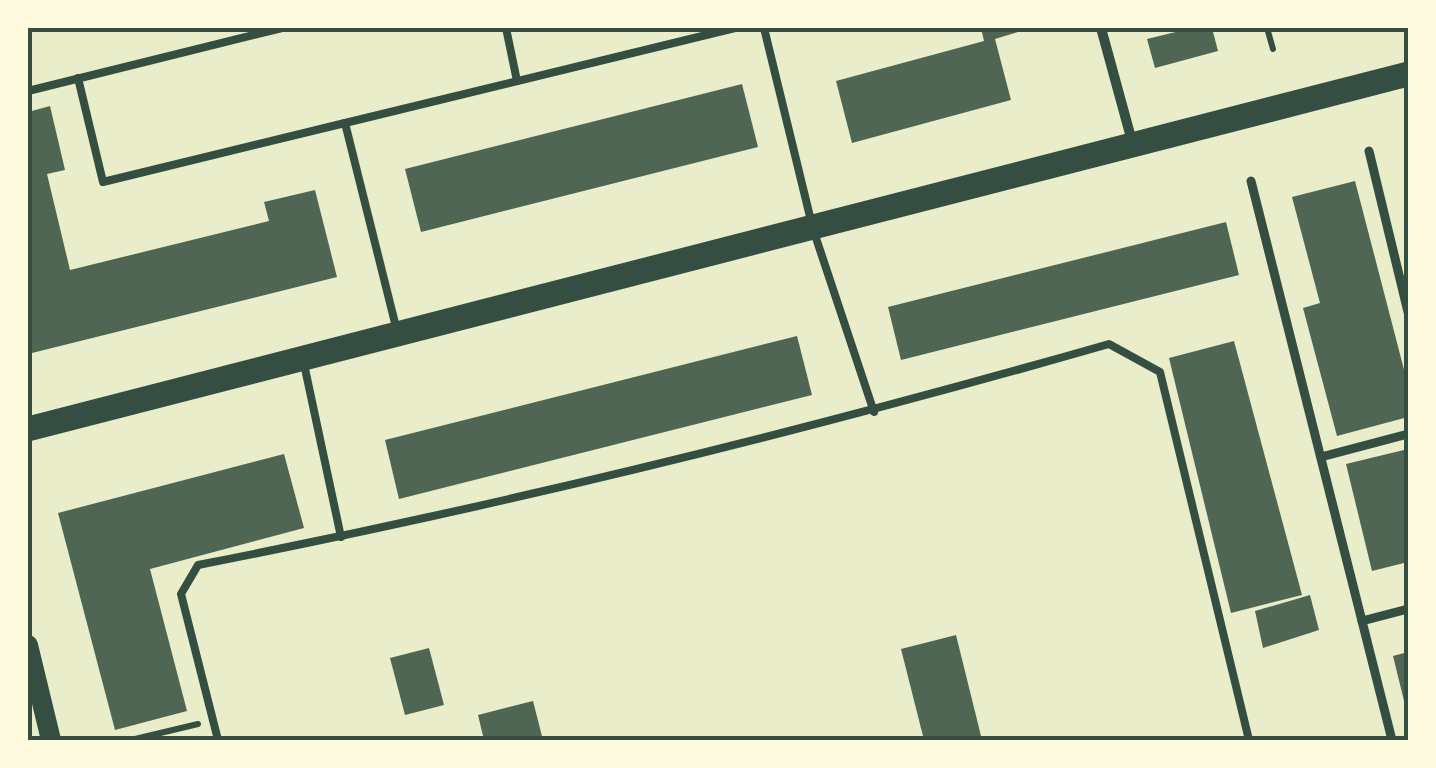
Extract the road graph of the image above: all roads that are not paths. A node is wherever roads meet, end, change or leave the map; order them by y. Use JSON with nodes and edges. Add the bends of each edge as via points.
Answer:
{"nodes":[{"id":1,"x":282,"y":28,"type":"edge"},
{"id":2,"x":506,"y":28,"type":"edge"},
{"id":3,"x":735,"y":28,"type":"edge"},
{"id":4,"x":764,"y":28,"type":"edge"},
{"id":5,"x":1101,"y":28,"type":"edge"},
{"id":6,"x":1408,"y":74,"type":"edge"},
{"id":7,"x":78,"y":78,"type":"junction"},
{"id":8,"x":518,"y":80,"type":"junction"},
{"id":9,"x":28,"y":91,"type":"edge"},
{"id":10,"x":345,"y":123,"type":"junction"},
{"id":11,"x":1133,"y":146,"type":"junction"},
{"id":12,"x":1369,"y":151,"type":"dead end"},
{"id":13,"x":1251,"y":181,"type":"dead end"},
{"id":14,"x":813,"y":229,"type":"junction"},
{"id":15,"x":1408,"y":312,"type":"edge"},
{"id":16,"x":398,"y":336,"type":"junction"},
{"id":17,"x":302,"y":360,"type":"junction"},
{"id":18,"x":874,"y":412,"type":"junction"},
{"id":19,"x":28,"y":430,"type":"edge"},
{"id":20,"x":1408,"y":434,"type":"edge"},
{"id":21,"x":1321,"y":457,"type":"junction"},
{"id":22,"x":341,"y":537,"type":"junction"},
{"id":23,"x":1408,"y":609,"type":"edge"},
{"id":24,"x":1362,"y":621,"type":"junction"},
{"id":25,"x":28,"y":645,"type":"edge"},
{"id":26,"x":51,"y":740,"type":"edge"},
{"id":27,"x":218,"y":740,"type":"edge"},
{"id":28,"x":1249,"y":740,"type":"edge"},
{"id":29,"x":1392,"y":740,"type":"edge"}],
"edges":[{"from":1,"to":7,"type":"lane"},
{"from":2,"to":8,"type":"lane"},
{"from":3,"to":8,"type":"lane"},
{"from":4,"to":14,"type":"lane"},
{"from":5,"to":11,"type":"street"},
{"from":6,"to":11,"type":"main road"},
{"from":7,"to":9,"type":"lane"},
{"from":7,"to":10,"type":"lane","via":[[103,182]]},
{"from":8,"to":10,"type":"lane"},
{"from":10,"to":16,"type":"lane"},
{"from":11,"to":14,"type":"main road"},
{"from":12,"to":15,"type":"street"},
{"from":13,"to":21,"type":"street"},
{"from":14,"to":16,"type":"main road"},
{"from":14,"to":18,"type":"lane"},
{"from":16,"to":17,"type":"main road"},
{"from":17,"to":19,"type":"main road"},
{"from":17,"to":22,"type":"lane"},
{"from":18,"to":22,"type":"lane"},
{"from":18,"to":28,"type":"lane","via":[[1109,344],[1160,372]]},
{"from":20,"to":21,"type":"street"},
{"from":21,"to":24,"type":"street"},
{"from":22,"to":27,"type":"lane","via":[[198,565],[182,594]]},
{"from":23,"to":24,"type":"street"},
{"from":24,"to":29,"type":"street"},
{"from":25,"to":26,"type":"main road"}]}
